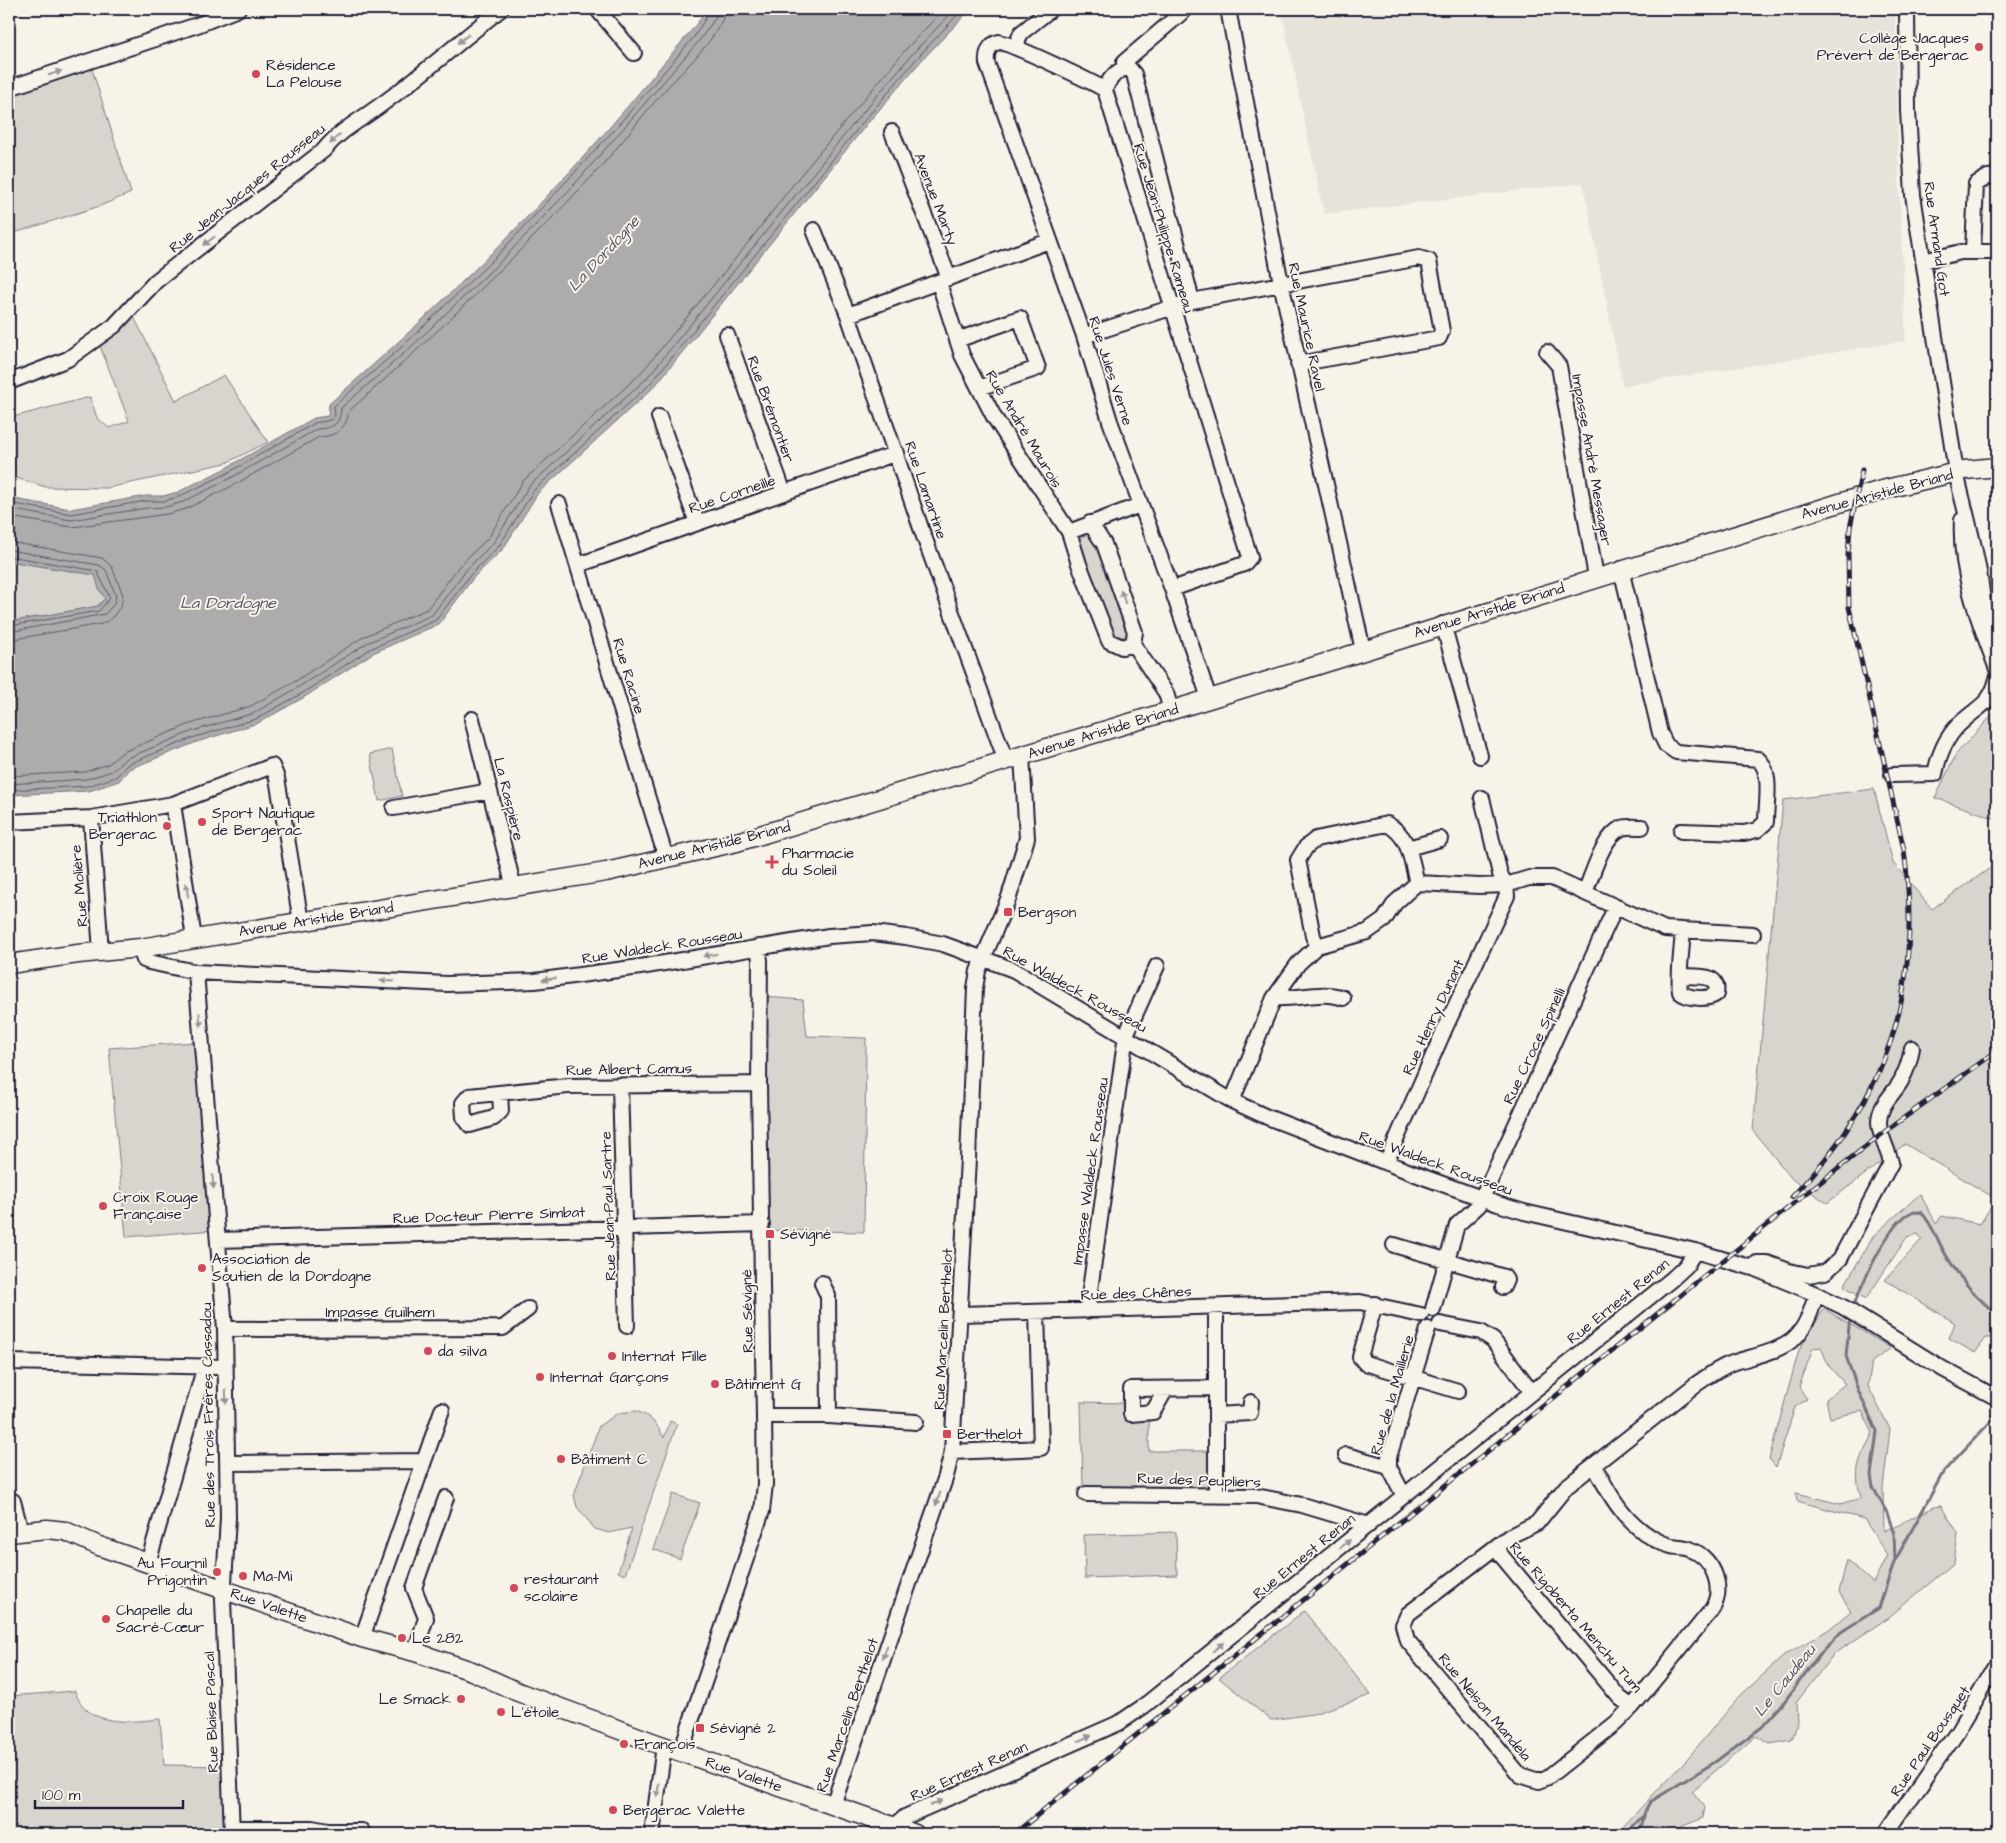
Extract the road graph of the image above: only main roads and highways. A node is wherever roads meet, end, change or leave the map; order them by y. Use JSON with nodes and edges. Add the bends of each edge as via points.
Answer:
{"nodes":[{"id":1,"x":1997,"y":467,"type":"edge"},
{"id":2,"x":9,"y":964,"type":"edge"},
{"id":3,"x":15,"y":1532,"type":"edge"},
{"id":4,"x":388,"y":1646,"type":"junction"},
{"id":5,"x":518,"y":1692,"type":"junction"},
{"id":6,"x":889,"y":1831,"type":"edge"},
{"id":7,"x":915,"y":1834,"type":"edge"}],
"edges":[{"from":1,"to":2,"type":"main road","name":"Avenue Aristide Briand","via":[[1956,472],[1878,491],[738,842],[606,872],[514,888],[140,948]]},
{"from":3,"to":4,"type":"main road","name":"Rue Valette","via":[[65,1531]]},
{"from":4,"to":5,"type":"main road","name":"Rue Valette","via":[[472,1671]]},
{"from":4,"to":5,"type":"main road","name":"Rue Valette","via":[[412,1660],[471,1681]]},
{"from":5,"to":6,"type":"main road","name":"Rue Valette","via":[[833,1805]]},
{"from":6,"to":7,"type":"main road","name":"Rue Valette"}]}
